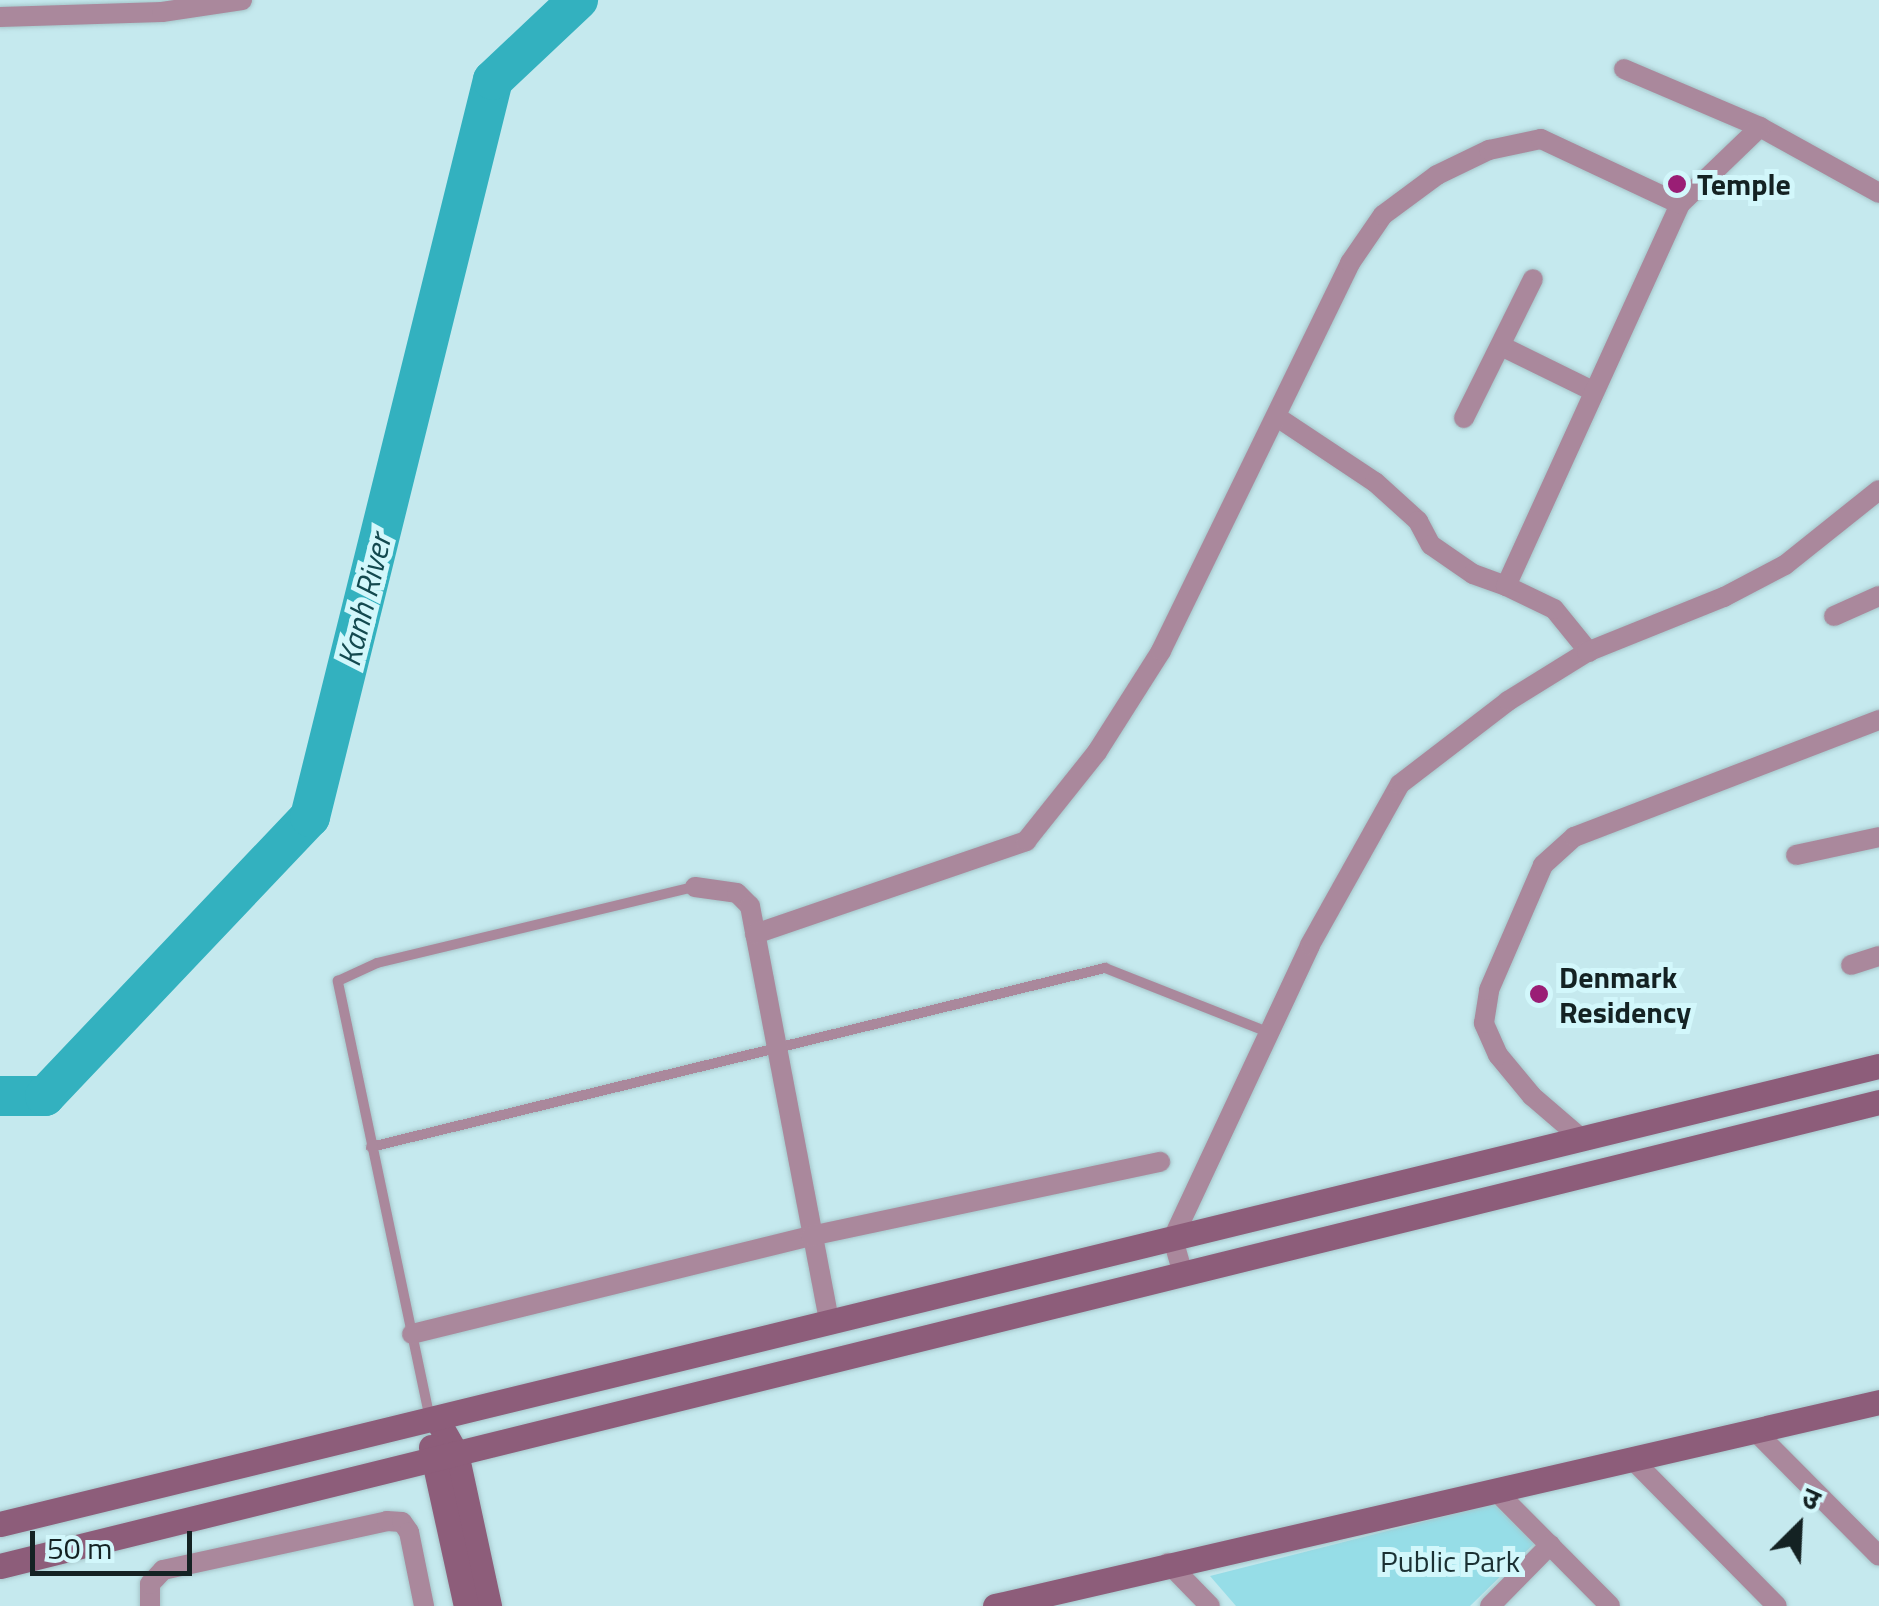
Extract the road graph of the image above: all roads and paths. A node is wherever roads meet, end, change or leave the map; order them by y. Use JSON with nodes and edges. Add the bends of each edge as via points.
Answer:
{"nodes":[{"id":1,"x":242,"y":0,"type":"edge"},
{"id":2,"x":0,"y":17,"type":"edge"},
{"id":3,"x":1624,"y":69,"type":"dead end"},
{"id":4,"x":1760,"y":127,"type":"junction"},
{"id":5,"x":1879,"y":193,"type":"edge"},
{"id":6,"x":1680,"y":204,"type":"junction"},
{"id":7,"x":1533,"y":279,"type":"dead end"},
{"id":8,"x":1501,"y":346,"type":"junction"},
{"id":9,"x":1590,"y":390,"type":"junction"},
{"id":10,"x":1278,"y":418,"type":"junction"},
{"id":11,"x":1464,"y":418,"type":"dead end"},
{"id":12,"x":1879,"y":490,"type":"edge"},
{"id":13,"x":1506,"y":586,"type":"junction"},
{"id":14,"x":1879,"y":596,"type":"edge"},
{"id":15,"x":1834,"y":616,"type":"dead end"},
{"id":16,"x":1589,"y":652,"type":"junction"},
{"id":17,"x":1879,"y":720,"type":"edge"},
{"id":18,"x":1879,"y":837,"type":"edge"},
{"id":19,"x":1796,"y":854,"type":"dead end"},
{"id":20,"x":694,"y":886,"type":"joint"},
{"id":21,"x":755,"y":934,"type":"junction"},
{"id":22,"x":1879,"y":956,"type":"edge"},
{"id":23,"x":1851,"y":964,"type":"dead end"},
{"id":24,"x":1270,"y":1033,"type":"junction"},
{"id":25,"x":773,"y":1049,"type":"junction"},
{"id":26,"x":1879,"y":1066,"type":"edge"},
{"id":27,"x":1879,"y":1102,"type":"edge"},
{"id":28,"x":1582,"y":1139,"type":"junction"},
{"id":29,"x":371,"y":1146,"type":"junction"},
{"id":30,"x":1160,"y":1162,"type":"dead end"},
{"id":31,"x":812,"y":1236,"type":"junction"},
{"id":32,"x":1173,"y":1238,"type":"junction"},
{"id":33,"x":1183,"y":1274,"type":"junction"},
{"id":34,"x":829,"y":1322,"type":"junction"},
{"id":35,"x":412,"y":1334,"type":"junction"},
{"id":36,"x":1876,"y":1405,"type":"edge"},
{"id":37,"x":433,"y":1419,"type":"junction"},
{"id":38,"x":1754,"y":1430,"type":"junction"},
{"id":39,"x":456,"y":1453,"type":"junction"},
{"id":40,"x":1632,"y":1459,"type":"junction"},
{"id":41,"x":428,"y":1460,"type":"junction"},
{"id":42,"x":1495,"y":1490,"type":"junction"},
{"id":43,"x":0,"y":1524,"type":"edge"},
{"id":44,"x":1550,"y":1545,"type":"junction"},
{"id":45,"x":1879,"y":1556,"type":"edge"},
{"id":46,"x":1168,"y":1563,"type":"junction"},
{"id":47,"x":0,"y":1566,"type":"edge"},
{"id":48,"x":1032,"y":1602,"type":"edge"},
{"id":49,"x":150,"y":1606,"type":"edge"},
{"id":50,"x":424,"y":1606,"type":"edge"},
{"id":51,"x":466,"y":1606,"type":"edge"},
{"id":52,"x":488,"y":1606,"type":"edge"},
{"id":53,"x":995,"y":1606,"type":"edge"},
{"id":54,"x":1210,"y":1606,"type":"edge"},
{"id":55,"x":1490,"y":1606,"type":"edge"},
{"id":56,"x":1610,"y":1606,"type":"edge"},
{"id":57,"x":1776,"y":1606,"type":"edge"}],
"edges":[{"from":1,"to":2,"type":"street","via":[[162,12]]},
{"from":3,"to":4,"type":"street"},
{"from":4,"to":5,"type":"street"},
{"from":4,"to":6,"type":"street"},
{"from":6,"to":9,"type":"street"},
{"from":6,"to":10,"type":"street","via":[[1541,138],[1489,150],[1437,175],[1366,236]]},
{"from":7,"to":8,"type":"street"},
{"from":8,"to":9,"type":"street"},
{"from":8,"to":11,"type":"street"},
{"from":9,"to":13,"type":"street"},
{"from":10,"to":13,"type":"street","via":[[1375,482],[1418,522],[1430,545]]},
{"from":10,"to":21,"type":"street","via":[[1161,650],[1097,752],[1026,841]]},
{"from":12,"to":16,"type":"street","via":[[1785,565],[1724,598]]},
{"from":13,"to":16,"type":"street","via":[[1554,609]]},
{"from":14,"to":15,"type":"street"},
{"from":16,"to":24,"type":"street","via":[[1508,702],[1400,784],[1310,945]]},
{"from":17,"to":28,"type":"street","via":[[1574,837],[1543,865],[1489,990],[1484,1023],[1498,1054],[1532,1096]]},
{"from":18,"to":19,"type":"street"},
{"from":20,"to":21,"type":"street","via":[[737,893],[750,906]]},
{"from":20,"to":29,"type":"lane","via":[[347,972],[338,994]]},
{"from":21,"to":25,"type":"street"},
{"from":22,"to":23,"type":"street"},
{"from":24,"to":25,"type":"lane","via":[[1105,968]]},
{"from":24,"to":32,"type":"street"},
{"from":25,"to":29,"type":"lane"},
{"from":25,"to":31,"type":"street"},
{"from":26,"to":28,"type":"street"},
{"from":27,"to":33,"type":"street"},
{"from":28,"to":32,"type":"street"},
{"from":29,"to":35,"type":"lane"},
{"from":30,"to":31,"type":"street"},
{"from":31,"to":34,"type":"street"},
{"from":31,"to":35,"type":"street"},
{"from":32,"to":33,"type":"street"},
{"from":32,"to":34,"type":"street"},
{"from":33,"to":39,"type":"street"},
{"from":34,"to":37,"type":"street"},
{"from":35,"to":37,"type":"lane"},
{"from":36,"to":38,"type":"street"},
{"from":37,"to":39,"type":"street"},
{"from":37,"to":41,"type":"street"},
{"from":37,"to":43,"type":"street"},
{"from":38,"to":40,"type":"street"},
{"from":38,"to":45,"type":"street"},
{"from":39,"to":41,"type":"street"},
{"from":39,"to":52,"type":"street"},
{"from":40,"to":42,"type":"street"},
{"from":40,"to":57,"type":"street"},
{"from":41,"to":47,"type":"street"},
{"from":41,"to":51,"type":"street"},
{"from":42,"to":44,"type":"street"},
{"from":42,"to":46,"type":"street"},
{"from":44,"to":55,"type":"street"},
{"from":44,"to":56,"type":"street"},
{"from":46,"to":48,"type":"street"},
{"from":46,"to":54,"type":"street"},
{"from":48,"to":53,"type":"street"},
{"from":49,"to":50,"type":"street","via":[[150,1584],[162,1570],[387,1520],[402,1522],[409,1532]]}]}
